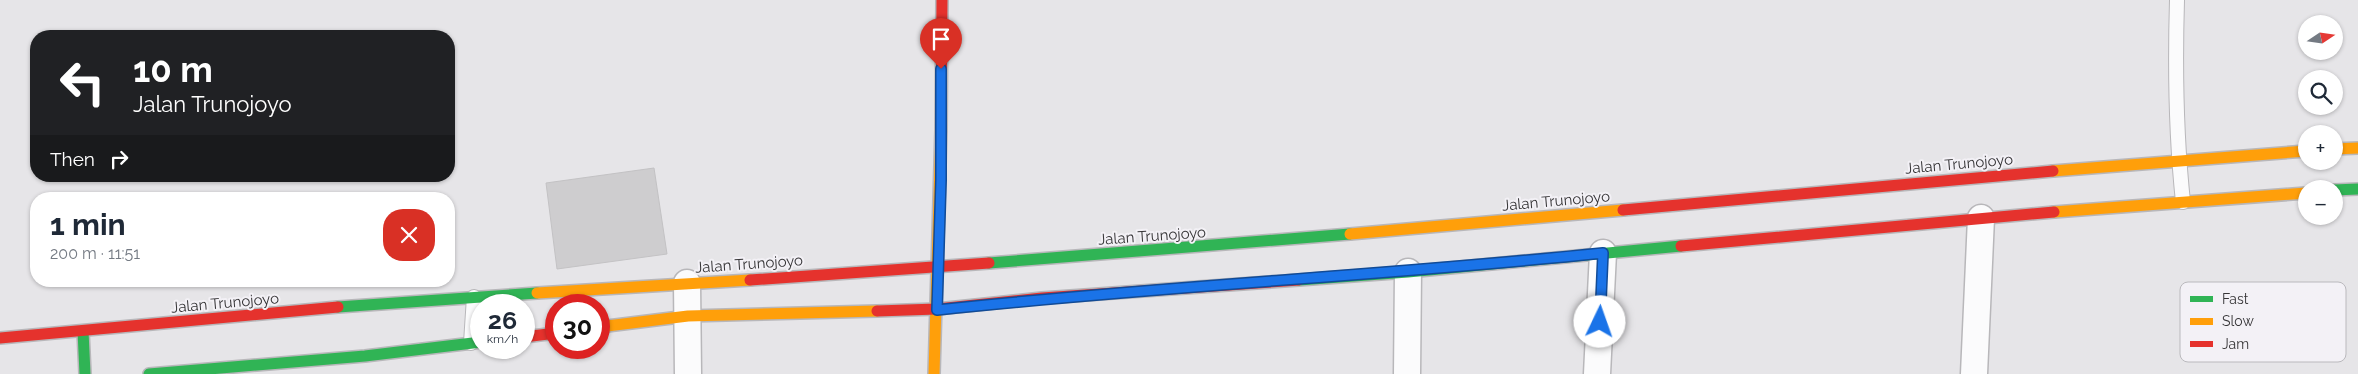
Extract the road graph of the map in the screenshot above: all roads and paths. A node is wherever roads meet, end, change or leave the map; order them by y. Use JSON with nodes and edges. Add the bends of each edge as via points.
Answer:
{"nodes":[{"id":1,"x":942,"y":0,"type":"edge"},
{"id":2,"x":2177,"y":0,"type":"edge"},
{"id":3,"x":2358,"y":148,"type":"edge"},
{"id":4,"x":2343,"y":149,"type":"edge"},
{"id":5,"x":2298,"y":152,"type":"edge"},
{"id":6,"x":2179,"y":160,"type":"junction"},
{"id":7,"x":2358,"y":188,"type":"edge"},
{"id":8,"x":2343,"y":189,"type":"edge"},
{"id":9,"x":2298,"y":193,"type":"edge"},
{"id":10,"x":2183,"y":202,"type":"junction"},
{"id":11,"x":1981,"y":218,"type":"junction"},
{"id":12,"x":1603,"y":253,"type":"junction"},
{"id":13,"x":937,"y":266,"type":"junction"},
{"id":14,"x":1408,"y":272,"type":"junction"},
{"id":15,"x":687,"y":283,"type":"junction"},
{"id":16,"x":507,"y":294,"type":"edge"},
{"id":17,"x":470,"y":296,"type":"edge"},
{"id":18,"x":937,"y":310,"type":"junction"},
{"id":19,"x":688,"y":316,"type":"junction"},
{"id":20,"x":610,"y":327,"type":"edge"},
{"id":21,"x":83,"y":331,"type":"junction"},
{"id":22,"x":0,"y":338,"type":"edge"},
{"id":23,"x":470,"y":344,"type":"edge"},
{"id":24,"x":85,"y":374,"type":"edge"},
{"id":25,"x":149,"y":374,"type":"edge"},
{"id":26,"x":688,"y":374,"type":"edge"},
{"id":27,"x":934,"y":374,"type":"edge"},
{"id":28,"x":1407,"y":374,"type":"edge"},
{"id":29,"x":1597,"y":374,"type":"edge"},
{"id":30,"x":1974,"y":374,"type":"edge"}],
"edges":[{"from":1,"to":13,"type":"main road"},
{"from":2,"to":6,"type":"lane"},
{"from":3,"to":4,"type":"main road"},
{"from":5,"to":6,"type":"main road","name":"Jalan Trunojoyo"},
{"from":6,"to":10,"type":"lane"},
{"from":6,"to":13,"type":"main road","name":"Jalan Trunojoyo","via":[[1238,244]]},
{"from":7,"to":8,"type":"main road"},
{"from":9,"to":10,"type":"main road"},
{"from":10,"to":11,"type":"main road"},
{"from":11,"to":12,"type":"main road"},
{"from":11,"to":30,"type":"street"},
{"from":12,"to":14,"type":"main road"},
{"from":12,"to":29,"type":"street"},
{"from":13,"to":15,"type":"main road","name":"Jalan Trunojoyo"},
{"from":13,"to":18,"type":"main road"},
{"from":14,"to":18,"type":"main road","via":[[1042,298]]},
{"from":14,"to":28,"type":"street"},
{"from":15,"to":16,"type":"main road","name":"Jalan Trunojoyo"},
{"from":15,"to":19,"type":"street"},
{"from":17,"to":21,"type":"main road","name":"Jalan Trunojoyo"},
{"from":18,"to":19,"type":"main road"},
{"from":18,"to":27,"type":"main road"},
{"from":19,"to":20,"type":"main road"},
{"from":19,"to":26,"type":"street"},
{"from":21,"to":22,"type":"main road","name":"Jalan Trunojoyo"},
{"from":21,"to":24,"type":"main road"},
{"from":23,"to":25,"type":"main road"}]}
